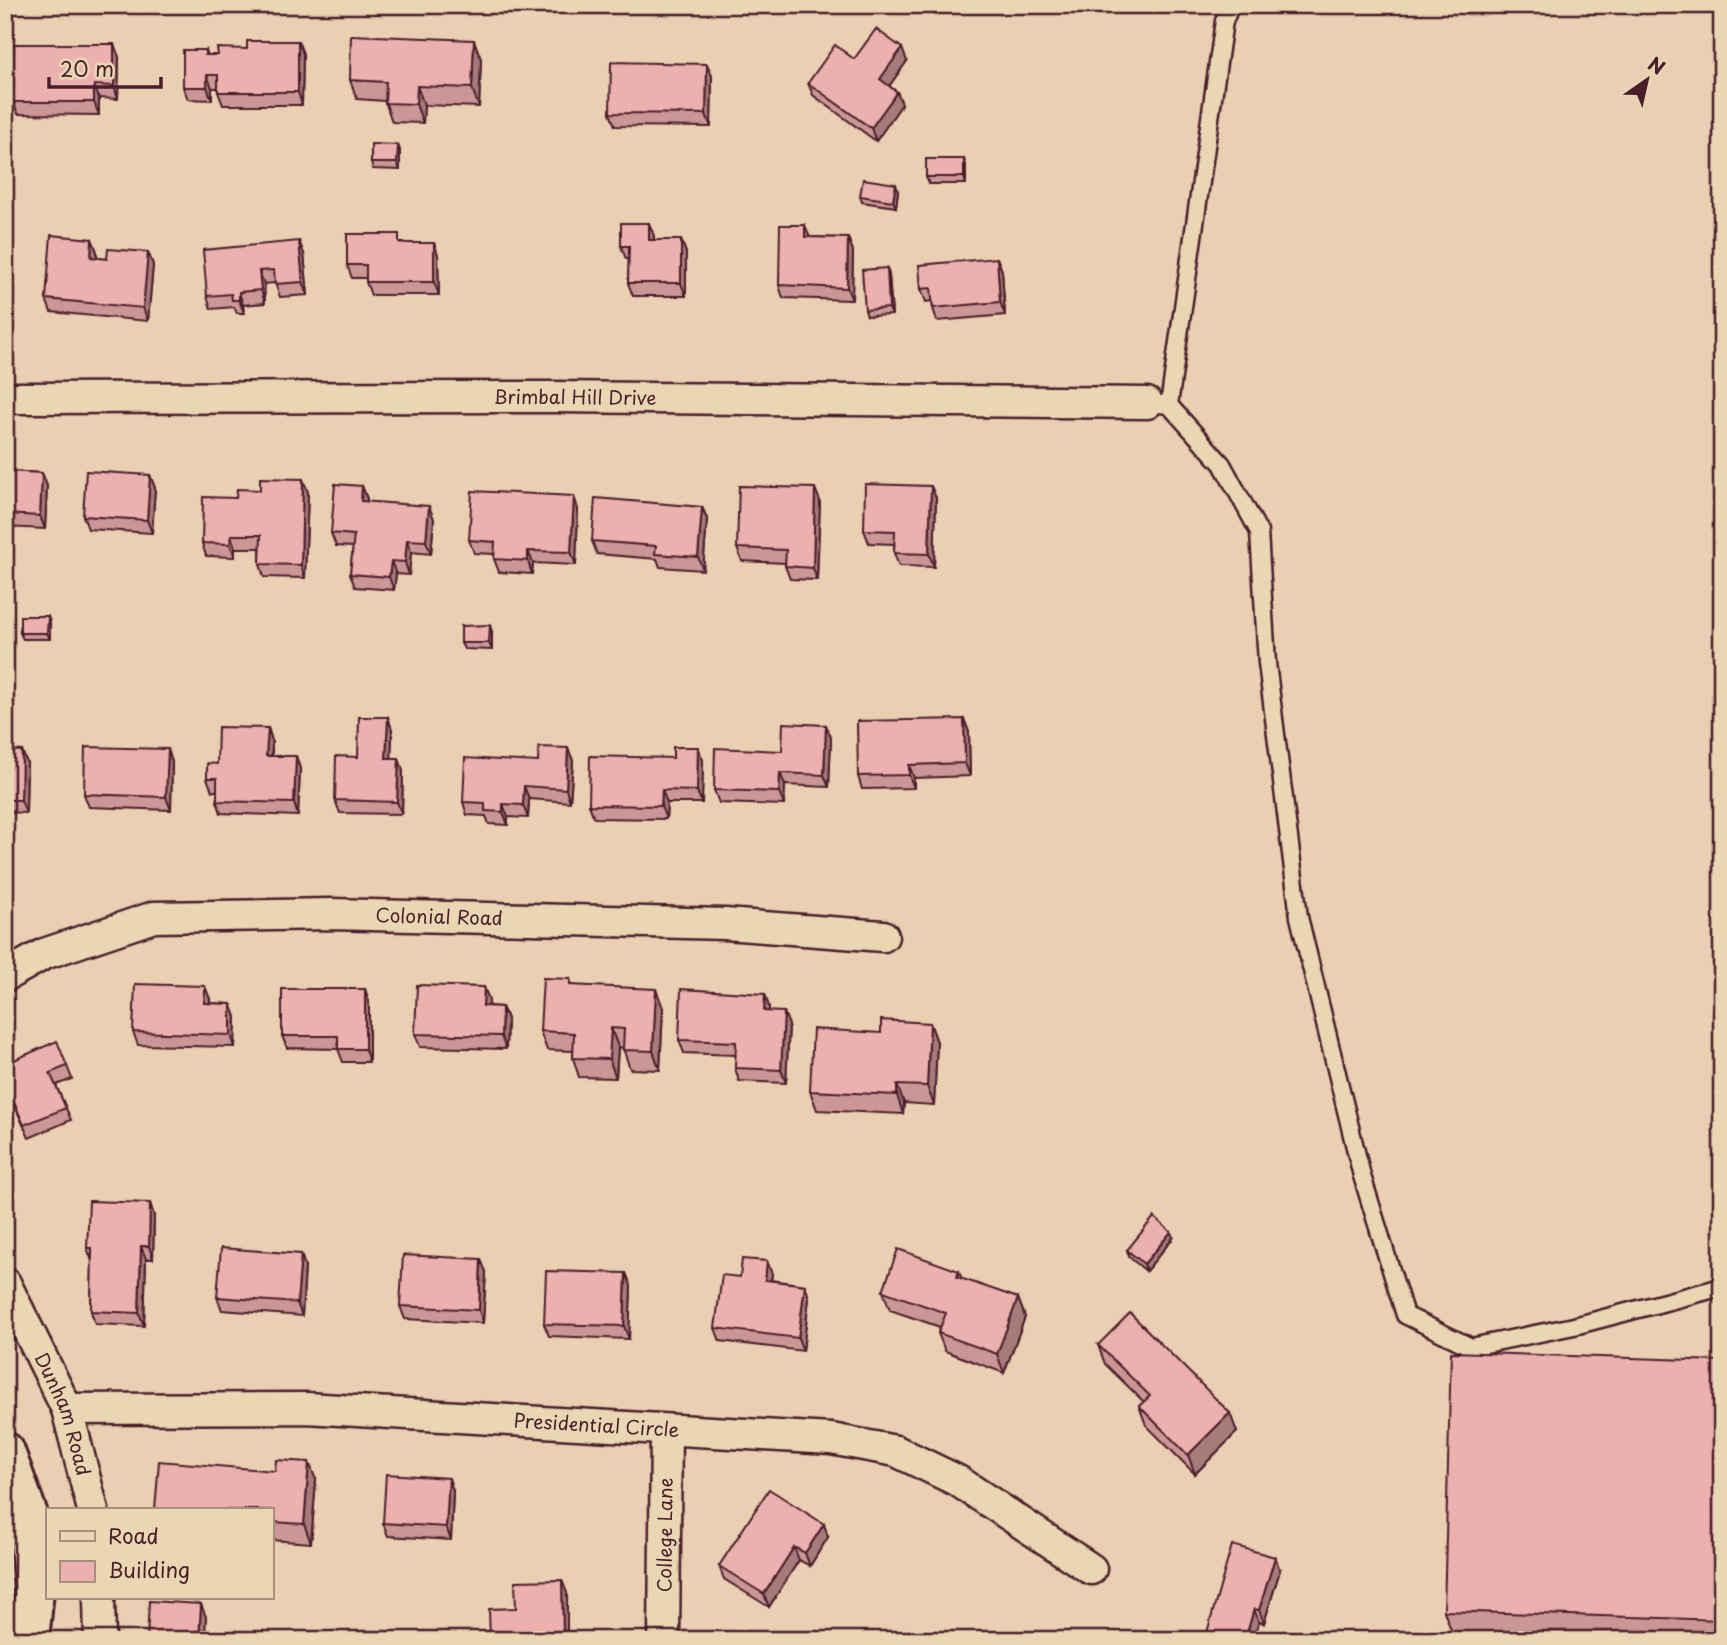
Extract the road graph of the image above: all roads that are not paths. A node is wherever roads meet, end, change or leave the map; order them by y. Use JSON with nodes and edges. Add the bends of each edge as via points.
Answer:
{"nodes":[{"id":1,"x":1231,"y":5,"type":"edge"},
{"id":2,"x":5,"y":398,"type":"edge"},
{"id":3,"x":1158,"y":404,"type":"junction"},
{"id":4,"x":883,"y":936,"type":"dead end"},
{"id":5,"x":5,"y":976,"type":"edge"},
{"id":6,"x":5,"y":1283,"type":"edge"},
{"id":7,"x":1722,"y":1287,"type":"edge"},
{"id":8,"x":67,"y":1409,"type":"junction"},
{"id":9,"x":666,"y":1430,"type":"junction"},
{"id":10,"x":5,"y":1452,"type":"edge"},
{"id":11,"x":92,"y":1508,"type":"edge"},
{"id":12,"x":1091,"y":1569,"type":"dead end"},
{"id":13,"x":99,"y":1600,"type":"edge"},
{"id":14,"x":29,"y":1640,"type":"edge"},
{"id":15,"x":100,"y":1640,"type":"edge"},
{"id":16,"x":664,"y":1640,"type":"edge"}],
"edges":[{"from":1,"to":3,"type":"lane","via":[[1224,21]]},
{"from":2,"to":3,"type":"street","name":"Brimbal Hill Drive","via":[[566,397]]},
{"from":3,"to":7,"type":"lane","via":[[1222,464],[1259,532],[1267,663],[1299,917],[1362,1176],[1405,1315],[1471,1347],[1574,1326]]},
{"from":4,"to":5,"type":"street","name":"Colonial Road","via":[[724,923],[331,914],[155,917],[44,954]]},
{"from":6,"to":8,"type":"street","name":"Dunham Road"},
{"from":8,"to":9,"type":"street","name":"Presidential Circle","via":[[306,1408]]},
{"from":8,"to":11,"type":"street","name":"Dunham Road"},
{"from":9,"to":12,"type":"street","name":"Presidential Circle","via":[[831,1439],[896,1451],[958,1481]]},
{"from":9,"to":16,"type":"street","name":"College Lane"},
{"from":10,"to":14,"type":"highway","via":[[28,1515],[34,1591]]},
{"from":13,"to":15,"type":"street"}]}
